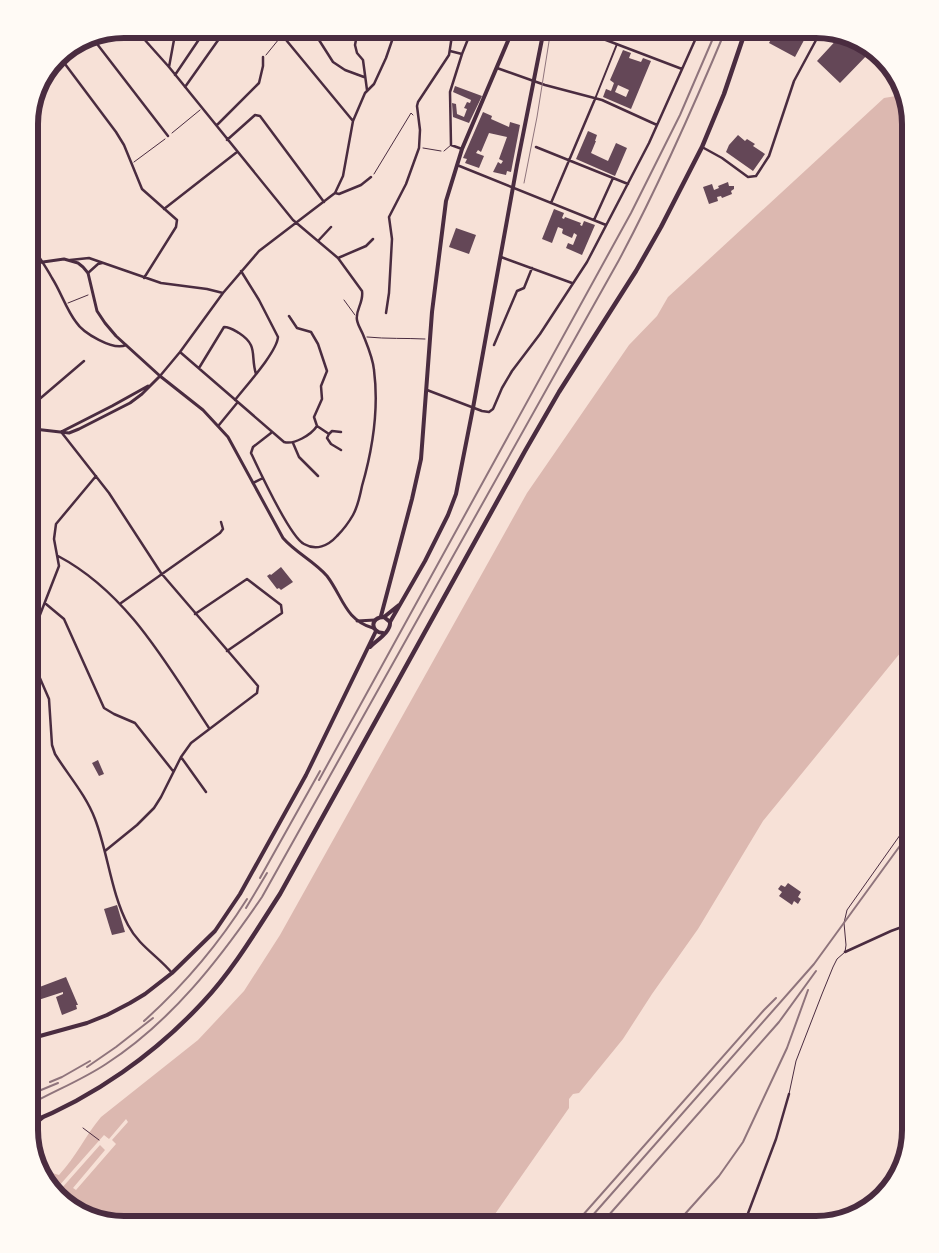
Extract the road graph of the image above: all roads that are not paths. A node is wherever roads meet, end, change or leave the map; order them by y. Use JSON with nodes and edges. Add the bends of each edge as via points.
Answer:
{"nodes":[{"id":1,"x":143,"y":38,"type":"edge"},
{"id":2,"x":174,"y":38,"type":"edge"},
{"id":3,"x":200,"y":38,"type":"edge"},
{"id":4,"x":220,"y":38,"type":"edge"},
{"id":5,"x":286,"y":38,"type":"edge"},
{"id":6,"x":318,"y":38,"type":"edge"},
{"id":7,"x":356,"y":38,"type":"edge"},
{"id":8,"x":393,"y":38,"type":"edge"},
{"id":9,"x":452,"y":38,"type":"edge"},
{"id":10,"x":468,"y":38,"type":"edge"},
{"id":11,"x":510,"y":38,"type":"edge"},
{"id":12,"x":542,"y":38,"type":"edge"},
{"id":13,"x":603,"y":38,"type":"edge"},
{"id":14,"x":696,"y":38,"type":"edge"},
{"id":15,"x":744,"y":38,"type":"edge"},
{"id":16,"x":817,"y":38,"type":"edge"},
{"id":17,"x":606,"y":39,"type":"joint"},
{"id":18,"x":96,"y":42,"type":"edge"},
{"id":19,"x":617,"y":44,"type":"junction"},
{"id":20,"x":450,"y":51,"type":"junction"},
{"id":21,"x":462,"y":54,"type":"junction"},
{"id":22,"x":263,"y":57,"type":"road end"},
{"id":23,"x":64,"y":62,"type":"edge"},
{"id":24,"x":169,"y":67,"type":"junction"},
{"id":25,"x":498,"y":68,"type":"junction"},
{"id":26,"x":682,"y":70,"type":"junction"},
{"id":27,"x":176,"y":75,"type":"junction"},
{"id":28,"x":364,"y":77,"type":"junction"},
{"id":29,"x":534,"y":81,"type":"junction"},
{"id":30,"x":186,"y":87,"type":"junction"},
{"id":31,"x":368,"y":90,"type":"junction"},
{"id":32,"x":595,"y":99,"type":"junction"},
{"id":33,"x":353,"y":121,"type":"junction"},
{"id":34,"x":657,"y":125,"type":"junction"},
{"id":35,"x":216,"y":126,"type":"junction"},
{"id":36,"x":168,"y":136,"type":"dead end"},
{"id":37,"x":227,"y":140,"type":"junction"},
{"id":38,"x":451,"y":145,"type":"junction"},
{"id":39,"x":536,"y":146,"type":"dead end"},
{"id":40,"x":702,"y":147,"type":"junction"},
{"id":41,"x":462,"y":149,"type":"junction"},
{"id":42,"x":444,"y":151,"type":"road end"},
{"id":43,"x":237,"y":152,"type":"junction"},
{"id":44,"x":569,"y":160,"type":"junction"},
{"id":45,"x":457,"y":165,"type":"junction"},
{"id":46,"x":371,"y":177,"type":"dead end"},
{"id":47,"x":613,"y":178,"type":"junction"},
{"id":48,"x":628,"y":184,"type":"junction"},
{"id":49,"x":513,"y":188,"type":"junction"},
{"id":50,"x":336,"y":193,"type":"junction"},
{"id":51,"x":324,"y":202,"type":"junction"},
{"id":52,"x":551,"y":203,"type":"junction"},
{"id":53,"x":164,"y":209,"type":"junction"},
{"id":54,"x":594,"y":220,"type":"junction"},
{"id":55,"x":296,"y":222,"type":"junction"},
{"id":56,"x":606,"y":225,"type":"junction"},
{"id":57,"x":331,"y":227,"type":"dead end"},
{"id":58,"x":373,"y":239,"type":"dead end"},
{"id":59,"x":318,"y":241,"type":"junction"},
{"id":60,"x":38,"y":255,"type":"edge"},
{"id":61,"x":501,"y":257,"type":"junction"},
{"id":62,"x":338,"y":258,"type":"junction"},
{"id":63,"x":70,"y":260,"type":"junction"},
{"id":64,"x":42,"y":261,"type":"junction"},
{"id":65,"x":38,"y":262,"type":"edge"},
{"id":66,"x":102,"y":262,"type":"junction"},
{"id":67,"x":532,"y":268,"type":"junction"},
{"id":68,"x":240,"y":271,"type":"junction"},
{"id":69,"x":88,"y":273,"type":"junction"},
{"id":70,"x":144,"y":278,"type":"junction"},
{"id":71,"x":572,"y":283,"type":"junction"},
{"id":72,"x":223,"y":293,"type":"junction"},
{"id":73,"x":344,"y":300,"type":"dead end"},
{"id":74,"x":386,"y":312,"type":"dead end"},
{"id":75,"x":289,"y":316,"type":"dead end"},
{"id":76,"x":356,"y":316,"type":"junction"},
{"id":77,"x":126,"y":345,"type":"junction"},
{"id":78,"x":494,"y":345,"type":"dead end"},
{"id":79,"x":180,"y":352,"type":"junction"},
{"id":80,"x":84,"y":361,"type":"dead end"},
{"id":81,"x":200,"y":368,"type":"junction"},
{"id":82,"x":256,"y":374,"type":"junction"},
{"id":83,"x":160,"y":376,"type":"junction"},
{"id":84,"x":151,"y":384,"type":"junction"},
{"id":85,"x":427,"y":390,"type":"junction"},
{"id":86,"x":38,"y":400,"type":"edge"},
{"id":87,"x":236,"y":401,"type":"junction"},
{"id":88,"x":473,"y":408,"type":"junction"},
{"id":89,"x":219,"y":425,"type":"junction"},
{"id":90,"x":317,"y":426,"type":"junction"},
{"id":91,"x":38,"y":429,"type":"edge"},
{"id":92,"x":60,"y":432,"type":"junction"},
{"id":93,"x":341,"y":432,"type":"dead end"},
{"id":94,"x":271,"y":433,"type":"junction"},
{"id":95,"x":329,"y":434,"type":"junction"},
{"id":96,"x":293,"y":443,"type":"junction"},
{"id":97,"x":341,"y":450,"type":"dead end"},
{"id":98,"x":96,"y":476,"type":"junction"},
{"id":99,"x":318,"y":476,"type":"dead end"},
{"id":100,"x":263,"y":478,"type":"junction"},
{"id":101,"x":253,"y":484,"type":"junction"},
{"id":102,"x":221,"y":522,"type":"dead end"},
{"id":103,"x":58,"y":556,"type":"junction"},
{"id":104,"x":161,"y":573,"type":"junction"},
{"id":105,"x":120,"y":603,"type":"junction"},
{"id":106,"x":46,"y":604,"type":"junction"},
{"id":107,"x":401,"y":604,"type":"junction"},
{"id":108,"x":195,"y":614,"type":"junction"},
{"id":109,"x":382,"y":616,"type":"junction"},
{"id":110,"x":375,"y":620,"type":"junction"},
{"id":111,"x":357,"y":621,"type":"junction"},
{"id":112,"x":38,"y":622,"type":"edge"},
{"id":113,"x":390,"y":622,"type":"junction"},
{"id":114,"x":375,"y":630,"type":"junction"},
{"id":115,"x":383,"y":633,"type":"junction"},
{"id":116,"x":368,"y":648,"type":"junction"},
{"id":117,"x":227,"y":651,"type":"junction"},
{"id":118,"x":38,"y":674,"type":"edge"},
{"id":119,"x":208,"y":728,"type":"junction"},
{"id":120,"x":181,"y":757,"type":"junction"},
{"id":121,"x":173,"y":772,"type":"junction"},
{"id":122,"x":206,"y":792,"type":"dead end"},
{"id":123,"x":902,"y":832,"type":"edge"},
{"id":124,"x":105,"y":851,"type":"junction"},
{"id":125,"x":902,"y":927,"type":"edge"},
{"id":126,"x":846,"y":952,"type":"junction"},
{"id":127,"x":172,"y":973,"type":"junction"},
{"id":128,"x":38,"y":1037,"type":"edge"},
{"id":129,"x":789,"y":1094,"type":"joint"},
{"id":130,"x":45,"y":1117,"type":"junction"},
{"id":131,"x":38,"y":1120,"type":"edge"},
{"id":132,"x":38,"y":1123,"type":"edge"},
{"id":133,"x":747,"y":1216,"type":"edge"}],
"edges":[{"from":1,"to":24,"type":"street"},
{"from":2,"to":24,"type":"street"},
{"from":3,"to":27,"type":"street"},
{"from":4,"to":30,"type":"street"},
{"from":5,"to":33,"type":"street"},
{"from":6,"to":28,"type":"street","via":[[333,62]]},
{"from":7,"to":28,"type":"street","via":[[355,45],[363,60]]},
{"from":8,"to":31,"type":"street","via":[[374,84]]},
{"from":9,"to":20,"type":"street"},
{"from":10,"to":21,"type":"street"},
{"from":11,"to":25,"type":"main road"},
{"from":12,"to":29,"type":"main road"},
{"from":13,"to":17,"type":"street"},
{"from":14,"to":26,"type":"street"},
{"from":15,"to":40,"type":"main road"},
{"from":16,"to":40,"type":"street","via":[[794,82],[770,156],[756,176],[748,177]]},
{"from":17,"to":19,"type":"street"},
{"from":18,"to":36,"type":"street"},
{"from":19,"to":26,"type":"street"},
{"from":19,"to":32,"type":"street"},
{"from":20,"to":21,"type":"street"},
{"from":20,"to":74,"type":"street","via":[[418,102],[419,148],[389,217],[392,239]]},
{"from":21,"to":38,"type":"street","via":[[450,92]]},
{"from":22,"to":35,"type":"street","via":[[258,83]]},
{"from":23,"to":53,"type":"street","via":[[116,132],[142,189]]},
{"from":24,"to":27,"type":"street"},
{"from":25,"to":29,"type":"street"},
{"from":25,"to":41,"type":"main road"},
{"from":26,"to":34,"type":"street"},
{"from":27,"to":30,"type":"street"},
{"from":28,"to":31,"type":"street"},
{"from":29,"to":32,"type":"street"},
{"from":29,"to":49,"type":"main road"},
{"from":30,"to":35,"type":"street"},
{"from":31,"to":33,"type":"street"},
{"from":32,"to":34,"type":"street"},
{"from":32,"to":44,"type":"street"},
{"from":33,"to":50,"type":"street","via":[[343,176]]},
{"from":34,"to":48,"type":"street"},
{"from":35,"to":37,"type":"street"},
{"from":37,"to":43,"type":"street"},
{"from":37,"to":51,"type":"street","via":[[254,115],[260,116]]},
{"from":38,"to":41,"type":"street"},
{"from":38,"to":42,"type":"lane"},
{"from":39,"to":44,"type":"street"},
{"from":40,"to":130,"type":"main road","via":[[636,271],[524,451],[280,894],[250,942],[203,1002],[174,1030],[117,1075]]},
{"from":41,"to":45,"type":"main road"},
{"from":43,"to":53,"type":"street"},
{"from":43,"to":55,"type":"street"},
{"from":44,"to":47,"type":"street"},
{"from":44,"to":52,"type":"street"},
{"from":45,"to":49,"type":"street"},
{"from":45,"to":85,"type":"main road","via":[[443,219]]},
{"from":46,"to":50,"type":"street","via":[[361,185]]},
{"from":47,"to":48,"type":"street"},
{"from":47,"to":54,"type":"street"},
{"from":48,"to":56,"type":"street"},
{"from":49,"to":52,"type":"street"},
{"from":49,"to":61,"type":"main road"},
{"from":50,"to":51,"type":"street"},
{"from":51,"to":55,"type":"street"},
{"from":52,"to":54,"type":"street"},
{"from":53,"to":70,"type":"street","via":[[175,217],[177,223]]},
{"from":54,"to":56,"type":"street"},
{"from":55,"to":59,"type":"street"},
{"from":55,"to":68,"type":"street","via":[[259,251]]},
{"from":56,"to":71,"type":"street"},
{"from":57,"to":59,"type":"street"},
{"from":58,"to":62,"type":"street","via":[[366,246]]},
{"from":59,"to":62,"type":"street"},
{"from":60,"to":64,"type":"street"},
{"from":61,"to":67,"type":"street"},
{"from":61,"to":88,"type":"main road"},
{"from":62,"to":76,"type":"street","via":[[362,291]]},
{"from":63,"to":64,"type":"street"},
{"from":63,"to":66,"type":"street","via":[[89,258]]},
{"from":63,"to":69,"type":"street"},
{"from":64,"to":65,"type":"street"},
{"from":64,"to":77,"type":"street","via":[[75,322],[84,332],[111,345]]},
{"from":66,"to":69,"type":"street"},
{"from":66,"to":70,"type":"street"},
{"from":67,"to":71,"type":"street"},
{"from":67,"to":78,"type":"street","via":[[524,288],[517,291]]},
{"from":68,"to":72,"type":"street"},
{"from":68,"to":82,"type":"street","via":[[278,337],[270,356]]},
{"from":69,"to":77,"type":"street","via":[[97,311]]},
{"from":70,"to":72,"type":"street"},
{"from":71,"to":88,"type":"street","via":[[512,371],[493,409],[486,412]]},
{"from":72,"to":79,"type":"street"},
{"from":73,"to":76,"type":"lane"},
{"from":75,"to":90,"type":"street","via":[[297,328],[311,332],[328,371],[314,417]]},
{"from":76,"to":100,"type":"street","via":[[374,370],[375,424],[371,453],[352,517],[324,546],[315,548],[303,544],[292,531]]},
{"from":77,"to":83,"type":"street"},
{"from":79,"to":81,"type":"street"},
{"from":79,"to":83,"type":"street"},
{"from":80,"to":86,"type":"street"},
{"from":81,"to":82,"type":"street","via":[[224,327],[229,327],[252,345]]},
{"from":81,"to":87,"type":"street"},
{"from":82,"to":87,"type":"street"},
{"from":83,"to":84,"type":"street"},
{"from":83,"to":89,"type":"street"},
{"from":84,"to":92,"type":"street"},
{"from":84,"to":92,"type":"street","via":[[142,394],[114,412],[79,429]]},
{"from":85,"to":88,"type":"street"},
{"from":85,"to":109,"type":"main road","via":[[418,474]]},
{"from":87,"to":89,"type":"street"},
{"from":87,"to":94,"type":"street"},
{"from":88,"to":107,"type":"main road","via":[[452,504]]},
{"from":89,"to":101,"type":"street"},
{"from":90,"to":95,"type":"street"},
{"from":90,"to":96,"type":"street"},
{"from":91,"to":92,"type":"street"},
{"from":92,"to":98,"type":"street"},
{"from":93,"to":95,"type":"street"},
{"from":94,"to":96,"type":"street","via":[[284,442]]},
{"from":94,"to":100,"type":"street","via":[[251,449]]},
{"from":95,"to":97,"type":"street","via":[[331,444]]},
{"from":96,"to":99,"type":"street","via":[[299,457]]},
{"from":98,"to":103,"type":"street","via":[[56,524],[54,539]]},
{"from":98,"to":104,"type":"street"},
{"from":100,"to":101,"type":"street"},
{"from":101,"to":111,"type":"street","via":[[283,538],[328,576],[348,612]]},
{"from":102,"to":104,"type":"street","via":[[223,529],[220,533]]},
{"from":103,"to":105,"type":"street"},
{"from":103,"to":106,"type":"street","via":[[58,573]]},
{"from":104,"to":105,"type":"street"},
{"from":104,"to":108,"type":"street"},
{"from":105,"to":119,"type":"street","via":[[152,643]]},
{"from":106,"to":112,"type":"street"},
{"from":106,"to":121,"type":"street","via":[[64,619],[104,708],[136,723]]},
{"from":107,"to":109,"type":"main road"},
{"from":107,"to":113,"type":"main road"},
{"from":108,"to":117,"type":"street"},
{"from":108,"to":117,"type":"street","via":[[247,578],[281,605],[282,613]]},
{"from":109,"to":110,"type":"main road"},
{"from":109,"to":113,"type":"main road"},
{"from":110,"to":111,"type":"street"},
{"from":110,"to":114,"type":"main road"},
{"from":111,"to":114,"type":"street"},
{"from":113,"to":115,"type":"main road","via":[[389,629]]},
{"from":114,"to":115,"type":"main road"},
{"from":114,"to":116,"type":"main road"},
{"from":115,"to":116,"type":"main road"},
{"from":116,"to":127,"type":"main road","via":[[315,758],[240,894],[208,938]]},
{"from":117,"to":119,"type":"street","via":[[258,689]]},
{"from":118,"to":124,"type":"street","via":[[49,699],[55,754],[89,804]]},
{"from":119,"to":120,"type":"street","via":[[187,746]]},
{"from":120,"to":121,"type":"street"},
{"from":120,"to":122,"type":"street"},
{"from":121,"to":124,"type":"street","via":[[154,808]]},
{"from":123,"to":126,"type":"lane","via":[[847,910],[844,923]]},
{"from":124,"to":127,"type":"street","via":[[128,924],[146,950]]},
{"from":125,"to":126,"type":"street"},
{"from":126,"to":129,"type":"lane","via":[[837,959],[822,994],[796,1061]]},
{"from":127,"to":128,"type":"main road","via":[[145,994],[107,1015]]},
{"from":129,"to":133,"type":"street"},
{"from":130,"to":131,"type":"main road"},
{"from":130,"to":132,"type":"street"}]}
